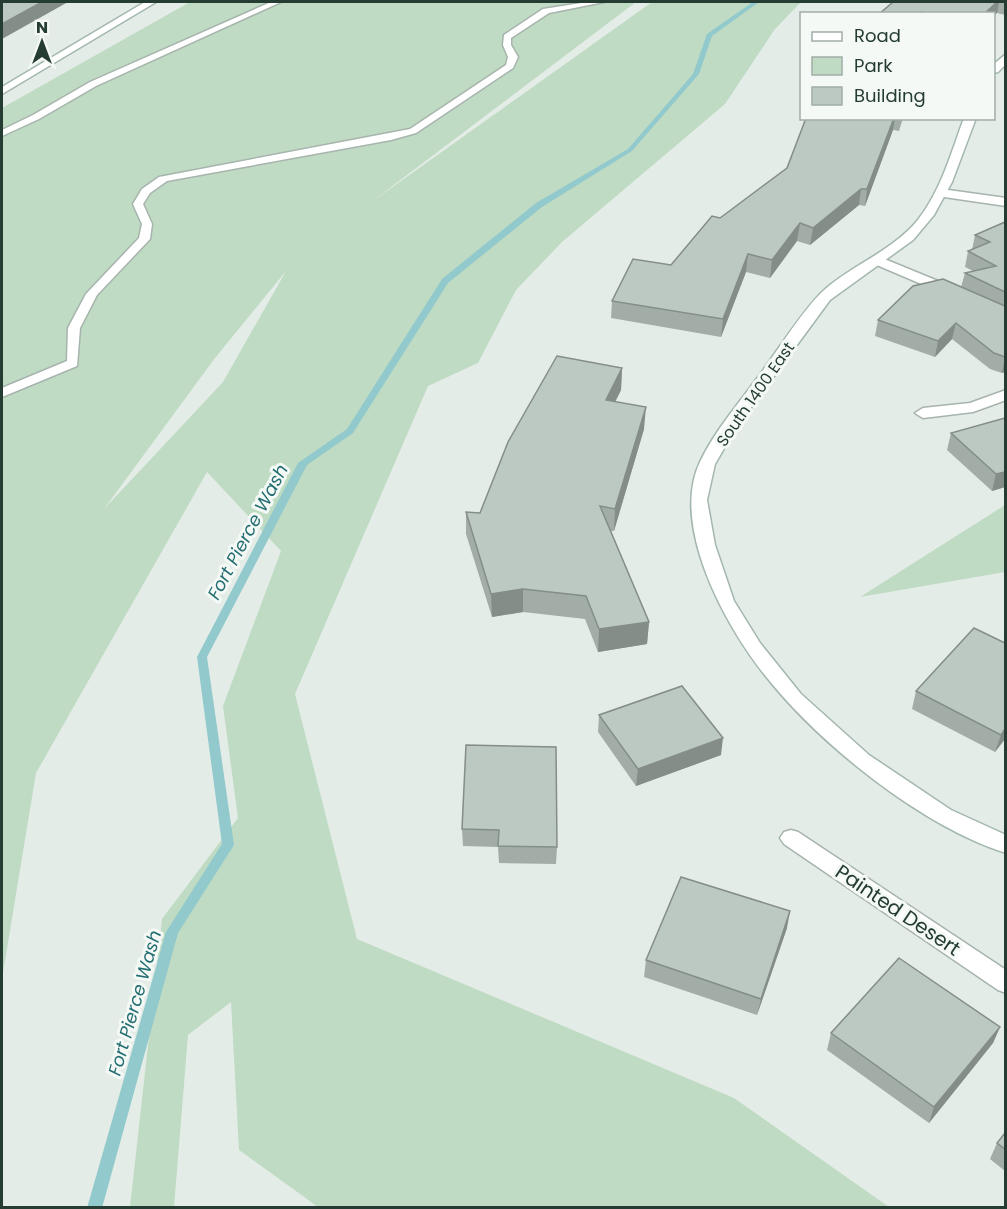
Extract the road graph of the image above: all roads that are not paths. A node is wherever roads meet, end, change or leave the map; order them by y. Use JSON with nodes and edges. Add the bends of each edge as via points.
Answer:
{"nodes":[{"id":1,"x":151,"y":2,"type":"edge"},
{"id":2,"x":277,"y":2,"type":"edge"},
{"id":3,"x":600,"y":2,"type":"edge"},
{"id":4,"x":2,"y":91,"type":"edge"},
{"id":5,"x":969,"y":120,"type":"edge"},
{"id":6,"x":2,"y":133,"type":"edge"},
{"id":7,"x":941,"y":193,"type":"junction"},
{"id":8,"x":1005,"y":202,"type":"edge"},
{"id":9,"x":877,"y":260,"type":"junction"},
{"id":10,"x":959,"y":295,"type":"edge"},
{"id":11,"x":2,"y":393,"type":"edge"},
{"id":12,"x":1005,"y":394,"type":"edge"},
{"id":13,"x":923,"y":413,"type":"dead end"},
{"id":14,"x":791,"y":838,"type":"dead end"},
{"id":15,"x":1005,"y":845,"type":"edge"},
{"id":16,"x":1005,"y":983,"type":"edge"}],
"edges":[{"from":1,"to":4,"type":"street"},
{"from":2,"to":6,"type":"lane","via":[[93,84]]},
{"from":3,"to":11,"type":"lane","via":[[546,11],[507,37],[513,57],[510,66],[413,130],[163,179],[146,191],[138,204],[147,224],[144,239],[92,294],[74,328],[73,363]]},
{"from":5,"to":7,"type":"street","name":"South 1400 East"},
{"from":7,"to":8,"type":"street"},
{"from":7,"to":9,"type":"street","name":"South 1400 East","via":[[929,215],[910,236]]},
{"from":9,"to":10,"type":"street"},
{"from":9,"to":15,"type":"street","name":"South 1400 East","via":[[844,279],[825,297],[729,427],[707,464],[699,500],[706,545],[725,601],[753,648],[794,699],[854,753],[944,816]]},
{"from":12,"to":13,"type":"street","via":[[973,407]]},
{"from":14,"to":16,"type":"street","name":"Painted Desert"}]}
